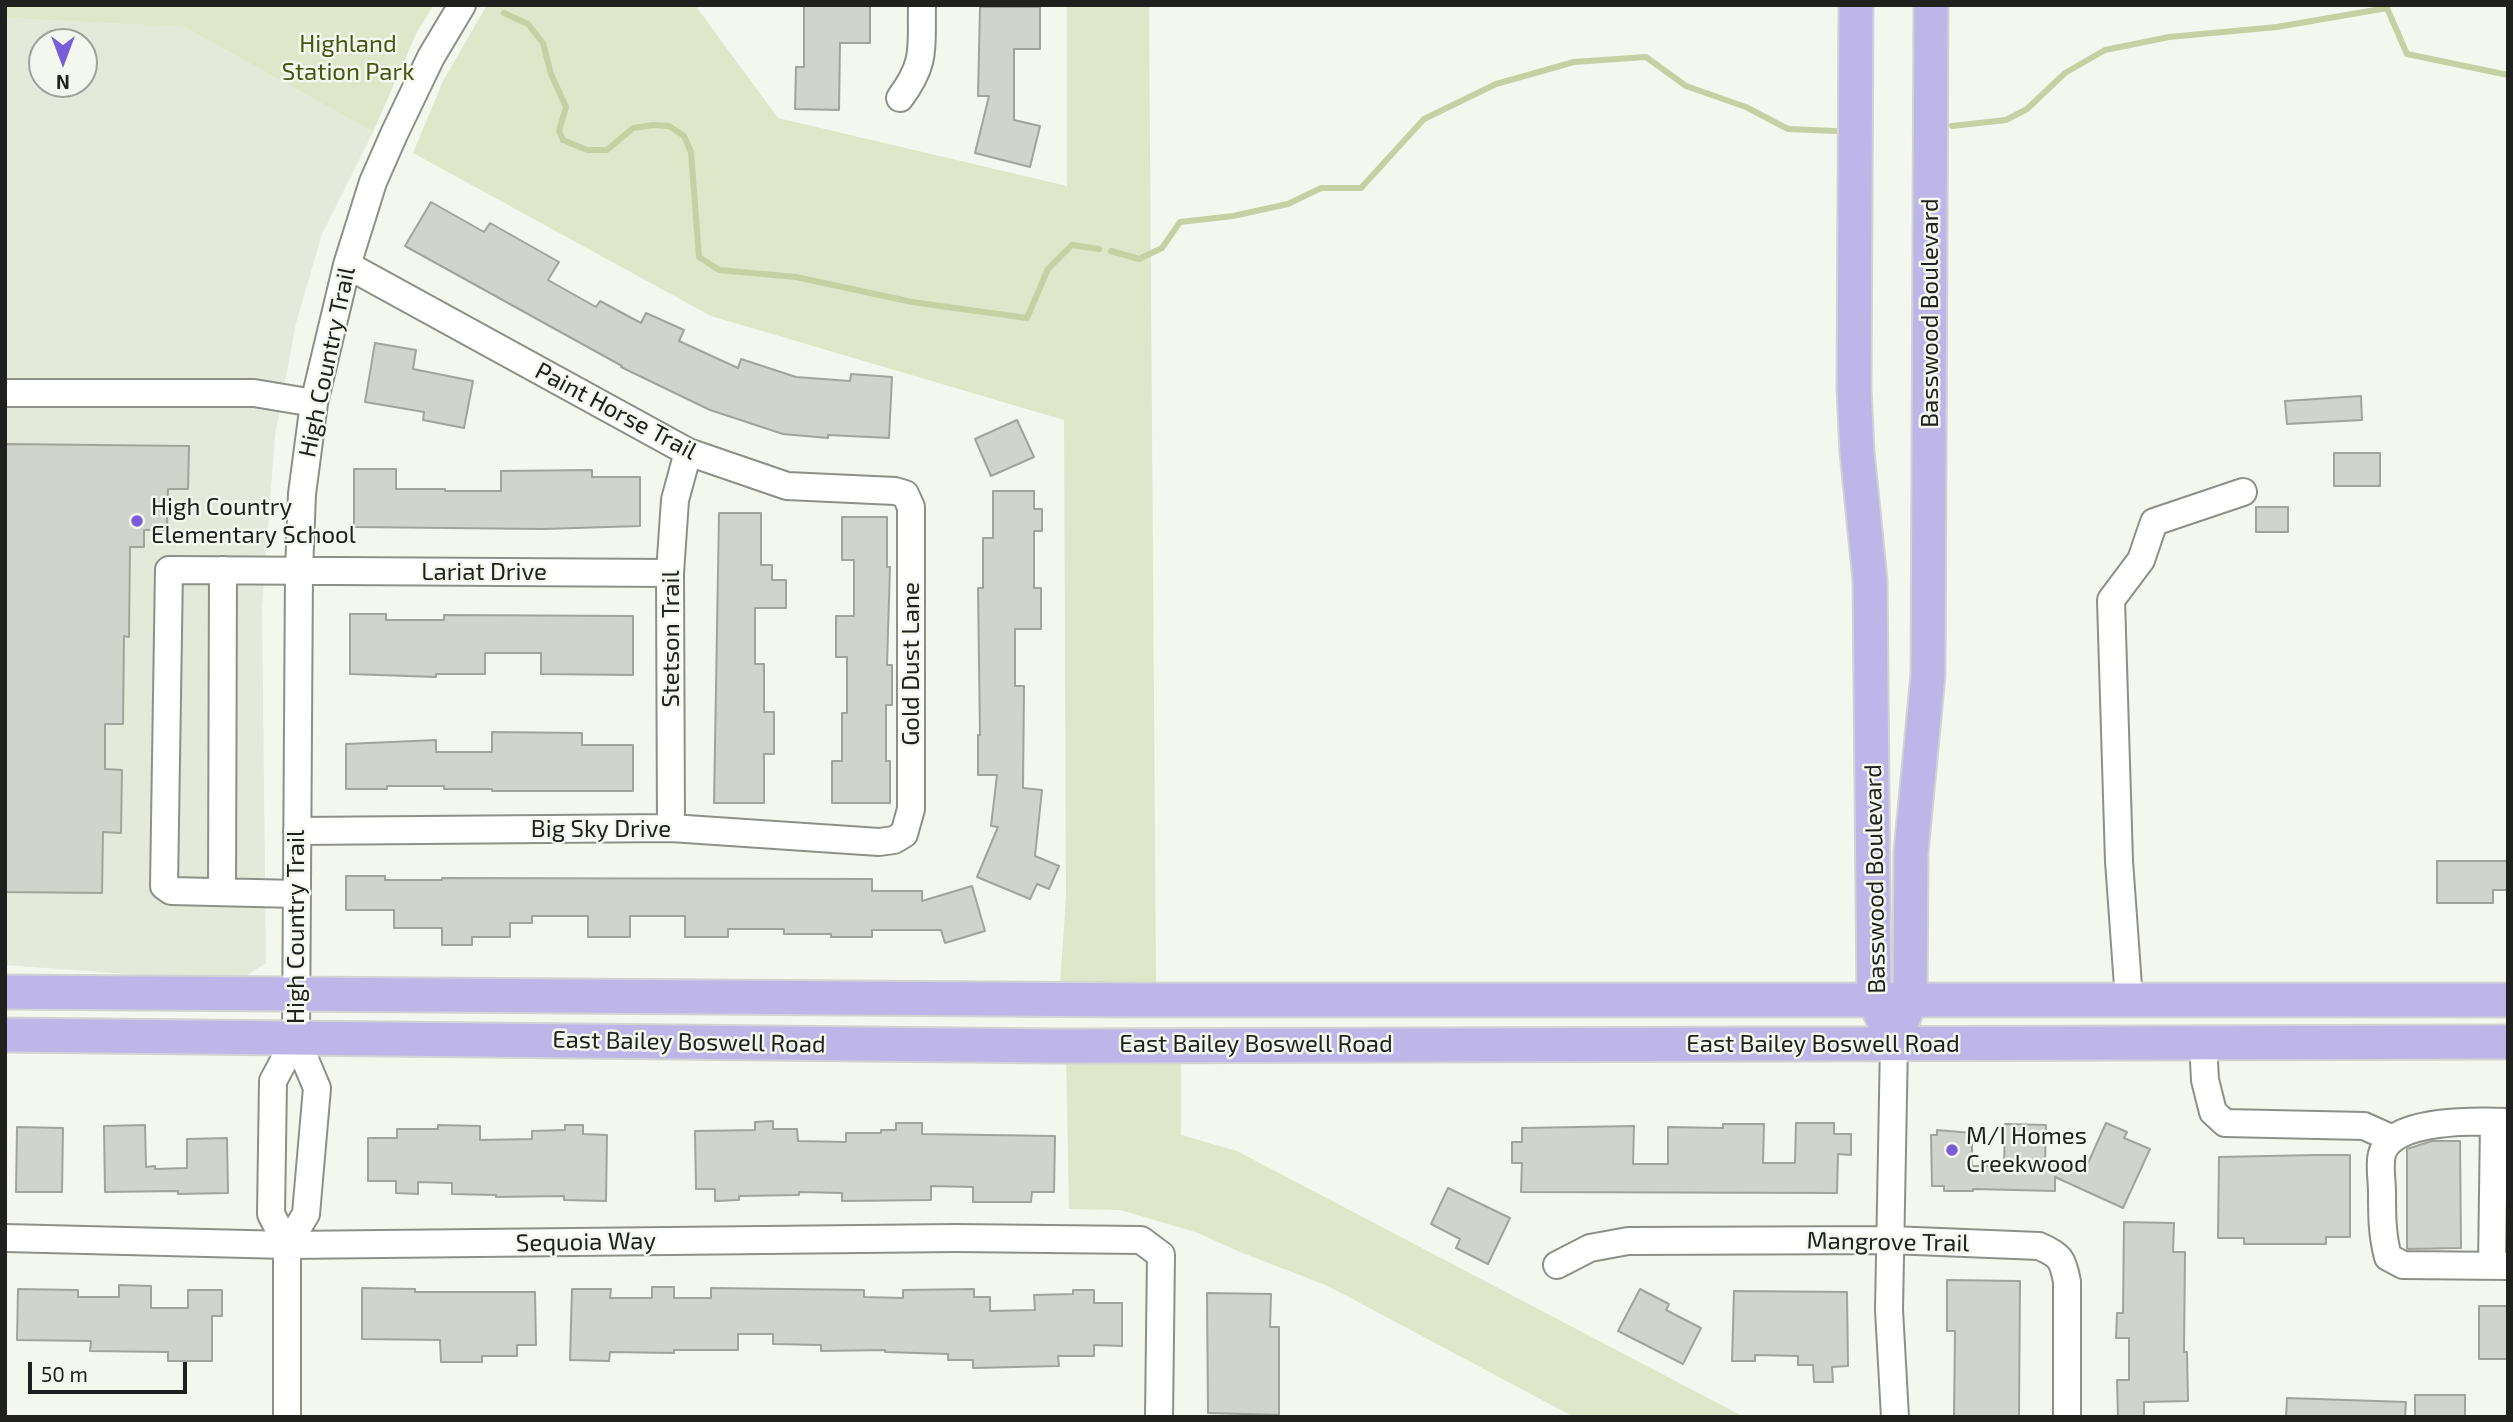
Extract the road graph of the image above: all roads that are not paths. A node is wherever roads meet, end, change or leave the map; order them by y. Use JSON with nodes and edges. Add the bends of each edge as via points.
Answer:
{"nodes":[{"id":1,"x":462,"y":5,"type":"edge"},
{"id":2,"x":922,"y":5,"type":"edge"},
{"id":3,"x":1856,"y":5,"type":"edge"},
{"id":4,"x":1931,"y":5,"type":"edge"},
{"id":5,"x":900,"y":98,"type":"dead end"},
{"id":6,"x":347,"y":265,"type":"junction"},
{"id":7,"x":5,"y":393,"type":"edge"},
{"id":8,"x":314,"y":403,"type":"junction"},
{"id":9,"x":688,"y":452,"type":"junction"},
{"id":10,"x":2243,"y":492,"type":"dead end"},
{"id":11,"x":905,"y":494,"type":"joint"},
{"id":12,"x":223,"y":570,"type":"junction"},
{"id":13,"x":299,"y":571,"type":"junction"},
{"id":14,"x":670,"y":573,"type":"junction"},
{"id":15,"x":671,"y":828,"type":"junction"},
{"id":16,"x":296,"y":831,"type":"junction"},
{"id":17,"x":904,"y":834,"type":"joint"},
{"id":18,"x":222,"y":892,"type":"junction"},
{"id":19,"x":296,"y":894,"type":"junction"},
{"id":20,"x":5,"y":992,"type":"edge"},
{"id":21,"x":296,"y":993,"type":"junction"},
{"id":22,"x":1874,"y":999,"type":"junction"},
{"id":23,"x":1910,"y":1000,"type":"junction"},
{"id":24,"x":2129,"y":1000,"type":"junction"},
{"id":25,"x":2205,"y":1000,"type":"junction"},
{"id":26,"x":2508,"y":1000,"type":"edge"},
{"id":27,"x":5,"y":1035,"type":"edge"},
{"id":28,"x":296,"y":1038,"type":"junction"},
{"id":29,"x":2508,"y":1042,"type":"edge"},
{"id":30,"x":1894,"y":1043,"type":"junction"},
{"id":31,"x":2203,"y":1043,"type":"junction"},
{"id":32,"x":2501,"y":1122,"type":"edge"},
{"id":33,"x":2393,"y":1139,"type":"junction"},
{"id":34,"x":5,"y":1238,"type":"edge"},
{"id":35,"x":1891,"y":1240,"type":"junction"},
{"id":36,"x":287,"y":1245,"type":"junction"},
{"id":37,"x":1557,"y":1265,"type":"dead end"},
{"id":38,"x":2500,"y":1266,"type":"edge"},
{"id":39,"x":287,"y":1417,"type":"edge"},
{"id":40,"x":1159,"y":1417,"type":"edge"},
{"id":41,"x":1895,"y":1417,"type":"edge"},
{"id":42,"x":2067,"y":1417,"type":"edge"}],
"edges":[{"from":1,"to":6,"type":"street","name":"High Country Trail","via":[[395,132],[373,182]]},
{"from":2,"to":5,"type":"street","via":[[921,61]]},
{"from":3,"to":22,"type":"main road","name":"Basswood Boulevard","via":[[1854,389],[1870,594]]},
{"from":4,"to":23,"type":"main road","name":"Basswood Boulevard","via":[[1928,675],[1911,852]]},
{"from":6,"to":8,"type":"street","name":"High Country Trail"},
{"from":6,"to":9,"type":"street","name":"Paint Horse Trail"},
{"from":7,"to":8,"type":"street","via":[[254,393]]},
{"from":8,"to":13,"type":"street","name":"High Country Trail","via":[[302,494]]},
{"from":9,"to":11,"type":"street","name":"Paint Horse Trail","via":[[788,486]]},
{"from":9,"to":14,"type":"street","name":"Stetson Trail","via":[[675,500]]},
{"from":10,"to":24,"type":"street","via":[[2154,522],[2141,560],[2111,600],[2119,861]]},
{"from":11,"to":17,"type":"street","name":"Gold Dust Lane","via":[[911,507],[911,809]]},
{"from":12,"to":13,"type":"street","name":"Lariat Drive"},
{"from":12,"to":18,"type":"street"},
{"from":12,"to":18,"type":"street","name":"Lariat Drive","via":[[167,572],[164,886],[171,891]]},
{"from":13,"to":14,"type":"street","name":"Lariat Drive"},
{"from":13,"to":16,"type":"street","name":"High Country Trail"},
{"from":14,"to":15,"type":"street","name":"Stetson Trail"},
{"from":15,"to":16,"type":"street","name":"Big Sky Drive"},
{"from":15,"to":17,"type":"street","name":"Big Sky Drive","via":[[879,842]]},
{"from":16,"to":19,"type":"street","name":"High Country Trail"},
{"from":18,"to":19,"type":"street"},
{"from":19,"to":21,"type":"street","name":"High Country Trail"},
{"from":20,"to":21,"type":"main road","name":"East Bailey Boswell Road"},
{"from":21,"to":22,"type":"main road","name":"East Bailey Boswell Road","via":[[1134,1000]]},
{"from":21,"to":28,"type":"street","name":"High Country Trail"},
{"from":22,"to":23,"type":"main road","name":"East Bailey Boswell Road"},
{"from":22,"to":30,"type":"main road","name":"Basswood Boulevard"},
{"from":23,"to":24,"type":"main road","name":"East Bailey Boswell Road"},
{"from":23,"to":30,"type":"main road","name":"Basswood Boulevard"},
{"from":24,"to":25,"type":"main road","name":"East Bailey Boswell Road"},
{"from":25,"to":26,"type":"main road","name":"East Bailey Boswell Road"},
{"from":25,"to":31,"type":"main road"},
{"from":27,"to":28,"type":"main road","name":"East Bailey Boswell Road"},
{"from":28,"to":30,"type":"main road","name":"East Bailey Boswell Road","via":[[1042,1045]]},
{"from":28,"to":36,"type":"street","via":[[273,1081],[271,1214]]},
{"from":28,"to":36,"type":"street","via":[[317,1088],[306,1214]]},
{"from":29,"to":31,"type":"main road","name":"East Bailey Boswell Road"},
{"from":30,"to":31,"type":"main road","name":"East Bailey Boswell Road"},
{"from":30,"to":35,"type":"street"},
{"from":31,"to":33,"type":"street","via":[[2213,1112],[2225,1123],[2364,1126]]},
{"from":32,"to":33,"type":"street","via":[[2416,1128]]},
{"from":32,"to":38,"type":"street"},
{"from":33,"to":38,"type":"street","via":[[2382,1152],[2382,1234],[2388,1257],[2403,1265]]},
{"from":34,"to":36,"type":"street","name":"Sequoia Way"},
{"from":35,"to":37,"type":"street","name":"Mangrove Trail","via":[[1628,1241],[1590,1248]]},
{"from":35,"to":41,"type":"street","via":[[1889,1310]]},
{"from":35,"to":42,"type":"street","name":"Mangrove Trail","via":[[2020,1244],[2057,1254],[2067,1282]]},
{"from":36,"to":39,"type":"street"},
{"from":36,"to":40,"type":"street","name":"Sequoia Way","via":[[1141,1240],[1161,1255]]}]}
